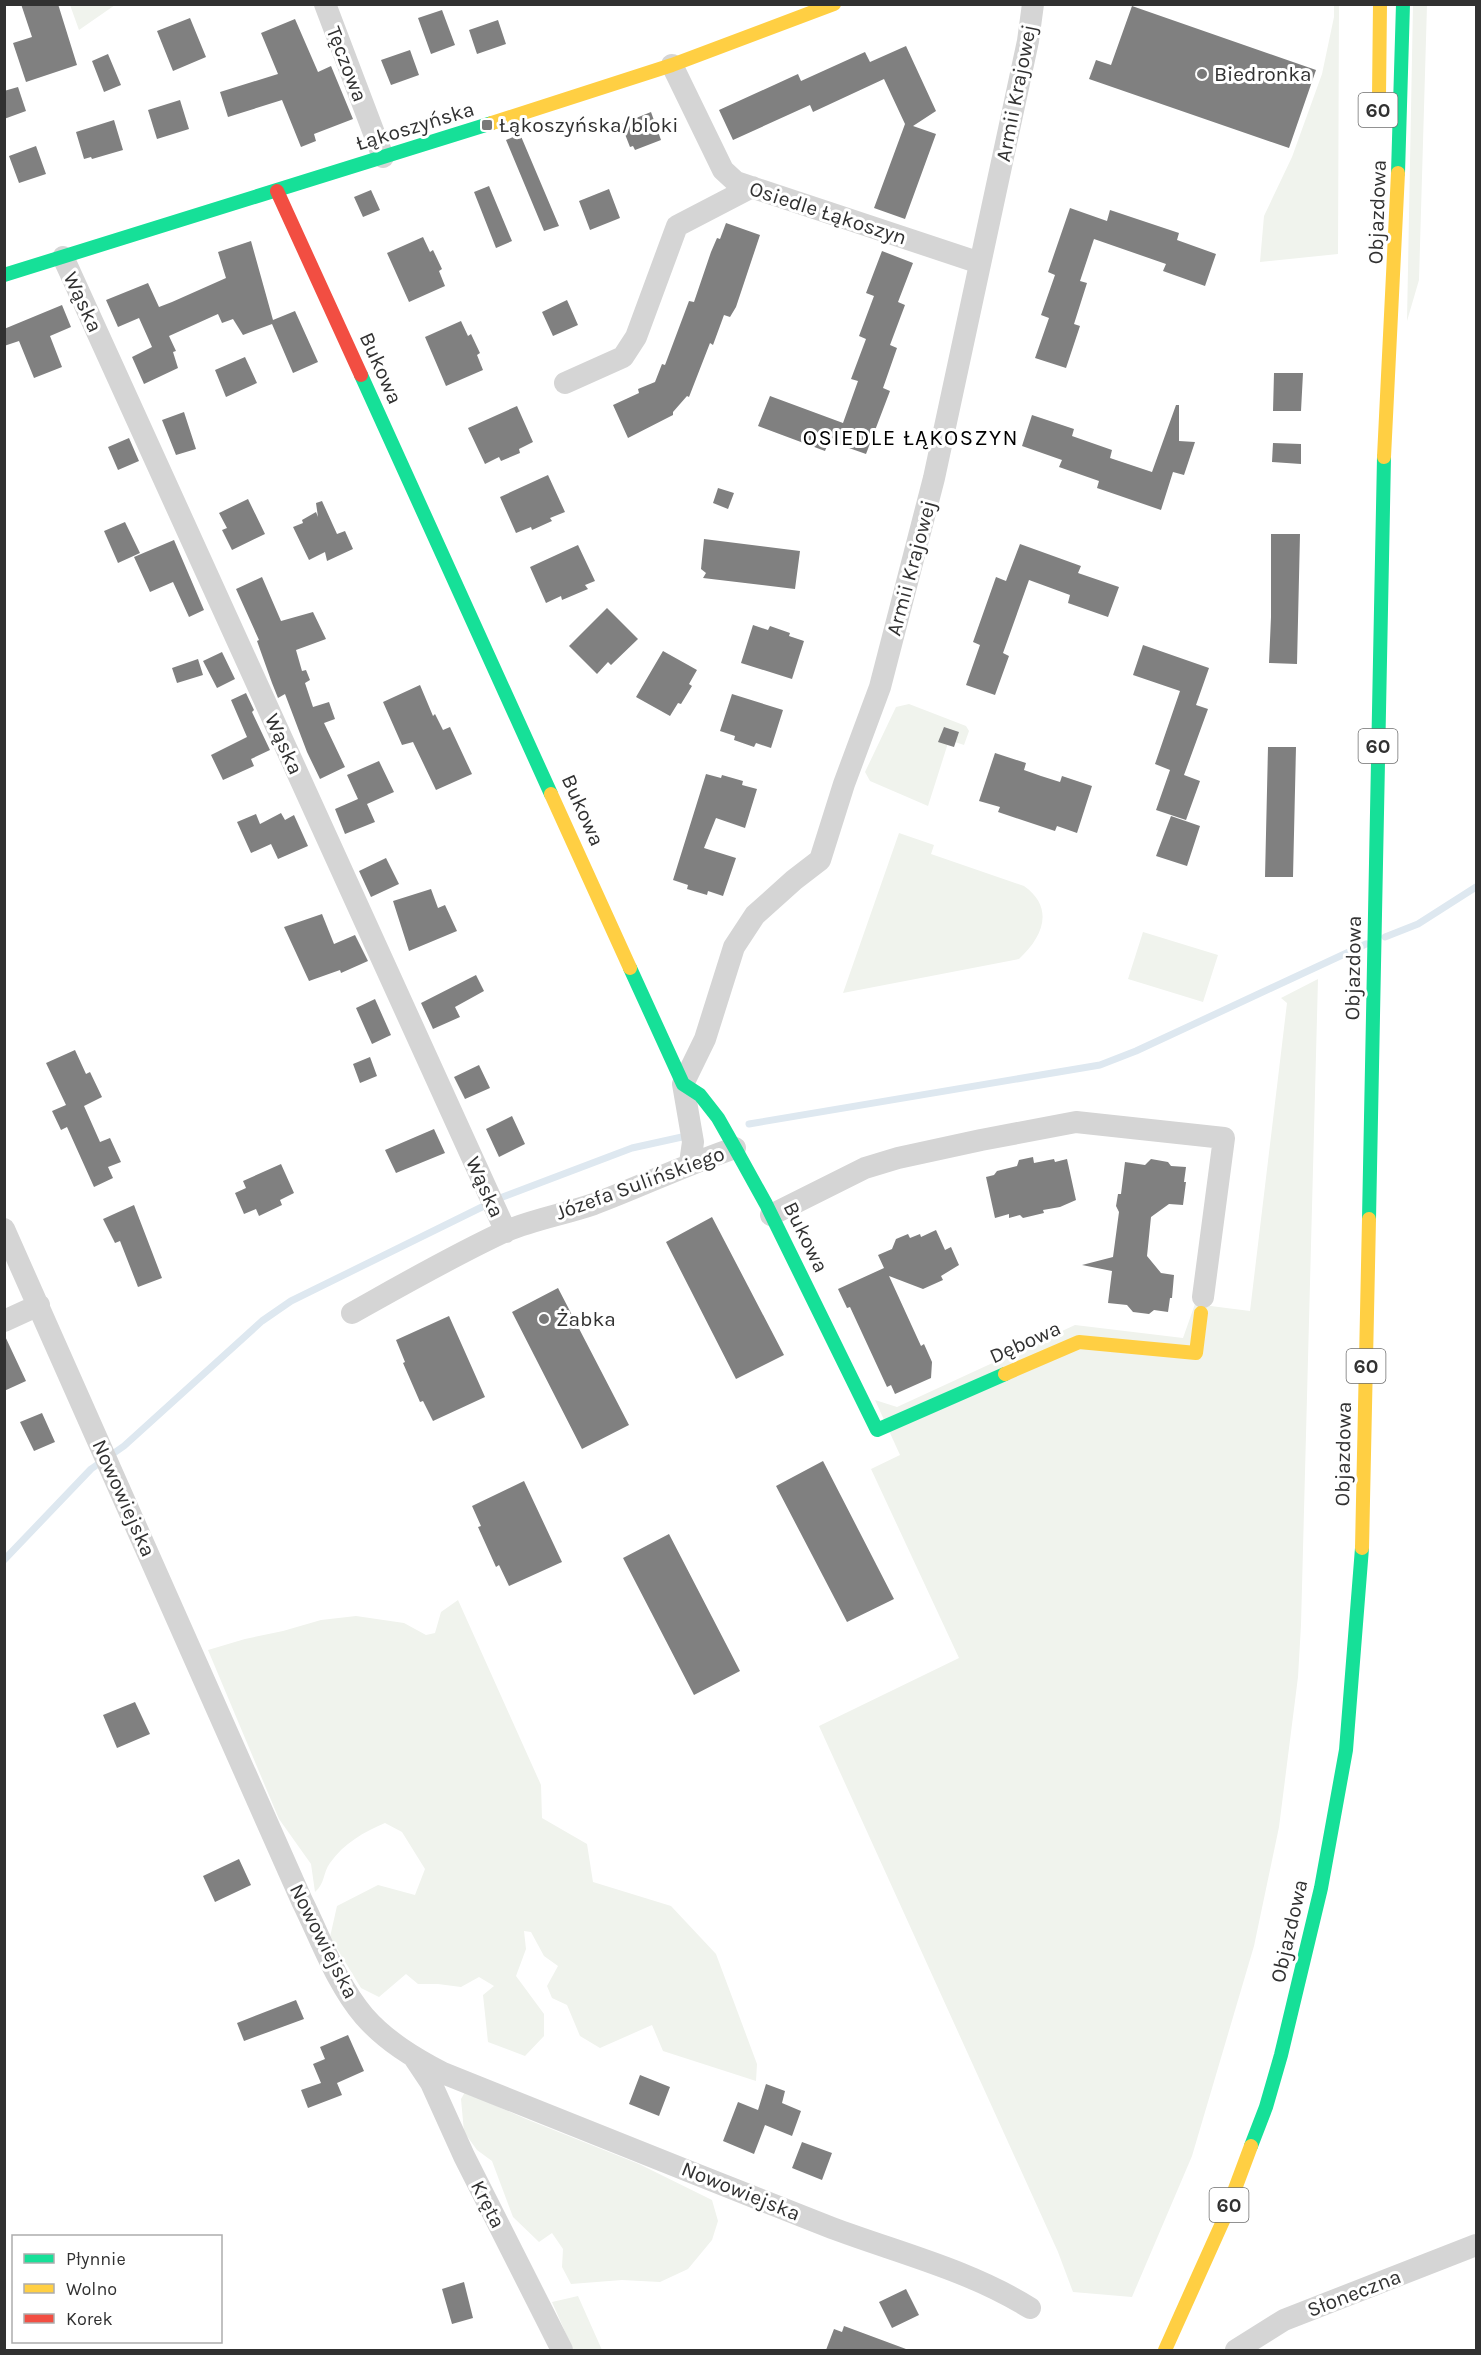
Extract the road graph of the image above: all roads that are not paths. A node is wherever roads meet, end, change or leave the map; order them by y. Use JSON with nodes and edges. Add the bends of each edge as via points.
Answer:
{"nodes":[{"id":1,"x":325,"y":4,"type":"edge"},
{"id":2,"x":834,"y":4,"type":"edge"},
{"id":3,"x":1033,"y":4,"type":"edge"},
{"id":4,"x":1380,"y":4,"type":"edge"},
{"id":5,"x":1403,"y":4,"type":"edge"},
{"id":6,"x":672,"y":65,"type":"junction"},
{"id":7,"x":1378,"y":110,"type":"dead end"},
{"id":8,"x":383,"y":157,"type":"junction"},
{"id":9,"x":752,"y":187,"type":"junction"},
{"id":10,"x":277,"y":191,"type":"junction"},
{"id":11,"x":63,"y":257,"type":"junction"},
{"id":12,"x":980,"y":262,"type":"junction"},
{"id":13,"x":4,"y":275,"type":"edge"},
{"id":14,"x":1376,"y":340,"type":"dead end"},
{"id":15,"x":564,"y":383,"type":"dead end"},
{"id":16,"x":1385,"y":421,"type":"junction"},
{"id":17,"x":683,"y":1084,"type":"junction"},
{"id":18,"x":735,"y":1148,"type":"junction"},
{"id":19,"x":690,"y":1163,"type":"junction"},
{"id":20,"x":771,"y":1215,"type":"junction"},
{"id":21,"x":4,"y":1229,"type":"edge"},
{"id":22,"x":506,"y":1232,"type":"junction"},
{"id":23,"x":39,"y":1305,"type":"junction"},
{"id":24,"x":1202,"y":1305,"type":"joint"},
{"id":25,"x":352,"y":1313,"type":"dead end"},
{"id":26,"x":4,"y":1321,"type":"edge"},
{"id":27,"x":877,"y":1430,"type":"joint"},
{"id":28,"x":414,"y":2057,"type":"junction"},
{"id":29,"x":1476,"y":2245,"type":"edge"},
{"id":30,"x":1030,"y":2308,"type":"dead end"},
{"id":31,"x":562,"y":2350,"type":"edge"},
{"id":32,"x":1165,"y":2350,"type":"edge"},
{"id":33,"x":1236,"y":2350,"type":"edge"}],
"edges":[{"from":1,"to":8,"type":"street","name":"Tęczowa"},
{"from":2,"to":6,"type":"street","name":"Łąkoszyńska"},
{"from":3,"to":12,"type":"street","name":"Armii Krajowej"},
{"from":4,"to":7,"type":"street","number":"60"},
{"from":5,"to":16,"type":"street","name":"Objazdowa","number":"60","via":[[1400,182]]},
{"from":6,"to":8,"type":"street","name":"Łąkoszyńska"},
{"from":6,"to":9,"type":"street","name":"Osiedle Łąkoszyn","via":[[723,170],[736,182]]},
{"from":8,"to":10,"type":"street","name":"Łąkoszyńska"},
{"from":9,"to":12,"type":"street","name":"Osiedle Łąkoszyn"},
{"from":9,"to":15,"type":"street","via":[[677,226],[636,337],[623,357]]},
{"from":10,"to":11,"type":"street","name":"Łąkoszyńska"},
{"from":10,"to":17,"type":"street","name":"Bukowa"},
{"from":11,"to":13,"type":"street","name":"Łąkoszyńska"},
{"from":11,"to":22,"type":"street","name":"Wąska"},
{"from":12,"to":17,"type":"street","name":"Armii Krajowej","via":[[934,478],[880,687],[820,860],[755,915],[734,947],[705,1039]]},
{"from":14,"to":16,"type":"street","name":"Objazdowa","number":"60"},
{"from":16,"to":32,"type":"street","name":"Objazdowa","number":"60","via":[[1362,1564],[1346,1750],[1321,1888],[1266,2107],[1223,2221]]},
{"from":17,"to":18,"type":"street","name":"Bukowa","via":[[700,1095]]},
{"from":17,"to":19,"type":"street","via":[[693,1142]]},
{"from":18,"to":19,"type":"street","name":"Józefa Sulińskiego"},
{"from":18,"to":20,"type":"street","name":"Bukowa"},
{"from":19,"to":22,"type":"street","name":"Józefa Sulińskiego","via":[[592,1204]]},
{"from":20,"to":24,"type":"street","via":[[865,1168],[1076,1122],[1224,1138]]},
{"from":20,"to":27,"type":"street","name":"Bukowa"},
{"from":21,"to":23,"type":"street","name":"Nowowiejska"},
{"from":22,"to":25,"type":"street","name":"Józefa Sulińskiego"},
{"from":23,"to":26,"type":"street"},
{"from":23,"to":28,"type":"street","name":"Nowowiejska","via":[[292,1880],[345,1989],[365,2016]]},
{"from":24,"to":27,"type":"street","name":"Dębowa","via":[[1196,1353],[1079,1342]]},
{"from":28,"to":30,"type":"street","name":"Nowowiejska","via":[[443,2073],[780,2207],[961,2272]]},
{"from":28,"to":31,"type":"street","name":"Kręta","via":[[431,2083]]},
{"from":29,"to":33,"type":"street","name":"Słoneczna","via":[[1284,2320]]}]}
